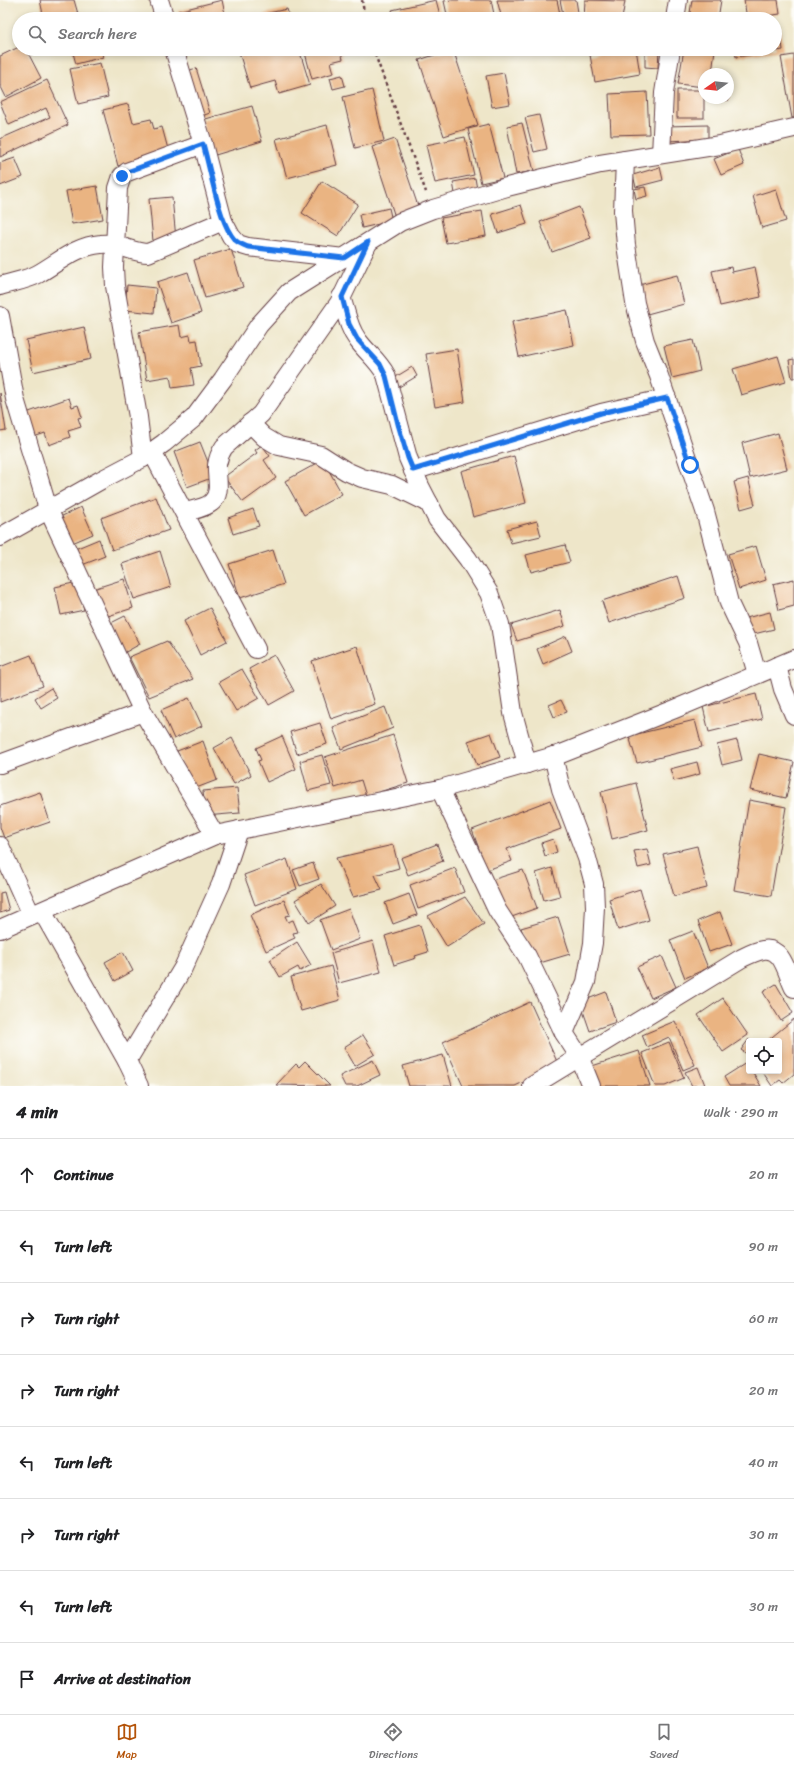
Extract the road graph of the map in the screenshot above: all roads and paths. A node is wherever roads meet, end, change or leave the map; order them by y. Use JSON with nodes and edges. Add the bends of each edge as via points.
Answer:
{"nodes":[{"id":1,"x":159,"y":0,"type":"edge"},
{"id":2,"x":362,"y":0,"type":"edge"},
{"id":3,"x":678,"y":0,"type":"edge"},
{"id":4,"x":163,"y":12,"type":"edge"},
{"id":5,"x":364,"y":12,"type":"edge"},
{"id":6,"x":676,"y":12,"type":"edge"},
{"id":7,"x":176,"y":56,"type":"edge"},
{"id":8,"x":376,"y":56,"type":"edge"},
{"id":9,"x":670,"y":56,"type":"edge"},
{"id":10,"x":794,"y":128,"type":"edge"},
{"id":11,"x":203,"y":144,"type":"junction"},
{"id":12,"x":661,"y":154,"type":"junction"},
{"id":13,"x":625,"y":160,"type":"junction"},
{"id":14,"x":432,"y":209,"type":"junction"},
{"id":15,"x":223,"y":221,"type":"junction"},
{"id":16,"x":368,"y":242,"type":"junction"},
{"id":17,"x":115,"y":244,"type":"junction"},
{"id":18,"x":344,"y":258,"type":"junction"},
{"id":19,"x":0,"y":286,"type":"edge"},
{"id":20,"x":342,"y":297,"type":"junction"},
{"id":21,"x":0,"y":316,"type":"edge"},
{"id":22,"x":667,"y":398,"type":"junction"},
{"id":23,"x":250,"y":423,"type":"junction"},
{"id":24,"x":148,"y":455,"type":"junction"},
{"id":25,"x":413,"y":470,"type":"junction"},
{"id":26,"x":429,"y":503,"type":"junction"},
{"id":27,"x":48,"y":509,"type":"junction"},
{"id":28,"x":185,"y":512,"type":"junction"},
{"id":29,"x":0,"y":537,"type":"edge"},
{"id":30,"x":256,"y":650,"type":"dead end"},
{"id":31,"x":794,"y":659,"type":"edge"},
{"id":32,"x":777,"y":666,"type":"junction"},
{"id":33,"x":758,"y":674,"type":"junction"},
{"id":34,"x":144,"y":712,"type":"junction"},
{"id":35,"x":794,"y":715,"type":"edge"},
{"id":36,"x":553,"y":756,"type":"junction"},
{"id":37,"x":0,"y":764,"type":"edge"},
{"id":38,"x":526,"y":764,"type":"junction"},
{"id":39,"x":440,"y":789,"type":"junction"},
{"id":40,"x":239,"y":830,"type":"junction"},
{"id":41,"x":215,"y":835,"type":"junction"},
{"id":42,"x":0,"y":846,"type":"edge"},
{"id":43,"x":36,"y":913,"type":"junction"},
{"id":44,"x":0,"y":929,"type":"edge"},
{"id":45,"x":793,"y":980,"type":"edge"},
{"id":46,"x":564,"y":1033,"type":"junction"},
{"id":47,"x":579,"y":1056,"type":"junction"},
{"id":48,"x":127,"y":1062,"type":"junction"},
{"id":49,"x":140,"y":1086,"type":"edge"},
{"id":50,"x":532,"y":1086,"type":"edge"},
{"id":51,"x":591,"y":1086,"type":"edge"}],
"edges":[{"from":1,"to":4,"type":"street"},
{"from":2,"to":5,"type":"path"},
{"from":3,"to":6,"type":"street"},
{"from":7,"to":11,"type":"street"},
{"from":8,"to":14,"type":"path"},
{"from":9,"to":12,"type":"street","via":[[664,93]]},
{"from":10,"to":12,"type":"street","via":[[720,145]]},
{"from":11,"to":15,"type":"street"},
{"from":11,"to":17,"type":"street","via":[[122,176],[118,188]]},
{"from":12,"to":13,"type":"street"},
{"from":13,"to":14,"type":"street","via":[[515,185]]},
{"from":13,"to":22,"type":"street","via":[[623,211],[635,303],[645,341]]},
{"from":14,"to":16,"type":"street","via":[[400,222]]},
{"from":15,"to":17,"type":"street","via":[[148,253]]},
{"from":15,"to":18,"type":"street","via":[[238,244]]},
{"from":16,"to":18,"type":"street"},
{"from":16,"to":20,"type":"street"},
{"from":17,"to":19,"type":"street","via":[[80,249],[37,275]]},
{"from":17,"to":24,"type":"street","via":[[115,286],[138,417]]},
{"from":18,"to":24,"type":"street","via":[[289,292],[259,325],[194,418]]},
{"from":20,"to":23,"type":"street","via":[[261,414]]},
{"from":20,"to":25,"type":"street","via":[[349,324],[357,339],[380,364],[386,376]]},
{"from":21,"to":27,"type":"street","via":[[14,399]]},
{"from":22,"to":25,"type":"street","via":[[601,413]]},
{"from":22,"to":33,"type":"street","via":[[705,511],[729,603],[748,642]]},
{"from":23,"to":26,"type":"street","via":[[264,437],[279,446],[321,456],[362,478],[392,485]]},
{"from":23,"to":28,"type":"street","via":[[220,454],[217,466],[218,491],[211,503]]},
{"from":24,"to":27,"type":"street"},
{"from":24,"to":28,"type":"street"},
{"from":25,"to":26,"type":"street"},
{"from":26,"to":38,"type":"street","via":[[437,519],[490,593],[500,624],[513,713]]},
{"from":27,"to":29,"type":"street"},
{"from":27,"to":34,"type":"street"},
{"from":28,"to":30,"type":"street"},
{"from":31,"to":32,"type":"street"},
{"from":32,"to":33,"type":"street"},
{"from":32,"to":35,"type":"street","via":[[782,688]]},
{"from":33,"to":36,"type":"street"},
{"from":34,"to":37,"type":"street"},
{"from":34,"to":41,"type":"street"},
{"from":36,"to":38,"type":"street"},
{"from":36,"to":46,"type":"street","via":[[561,789],[587,858],[594,884],[595,907],[586,982]]},
{"from":38,"to":39,"type":"street"},
{"from":39,"to":40,"type":"street"},
{"from":39,"to":46,"type":"street","via":[[497,910],[527,956]]},
{"from":40,"to":41,"type":"street"},
{"from":40,"to":48,"type":"street","via":[[221,884],[183,968]]},
{"from":41,"to":43,"type":"street"},
{"from":42,"to":43,"type":"street"},
{"from":43,"to":44,"type":"street"},
{"from":43,"to":48,"type":"street"},
{"from":45,"to":47,"type":"street","via":[[780,956],[772,950],[763,950],[742,958]]},
{"from":46,"to":47,"type":"street"},
{"from":47,"to":50,"type":"street"},
{"from":47,"to":51,"type":"street"},
{"from":48,"to":49,"type":"street"}]}
